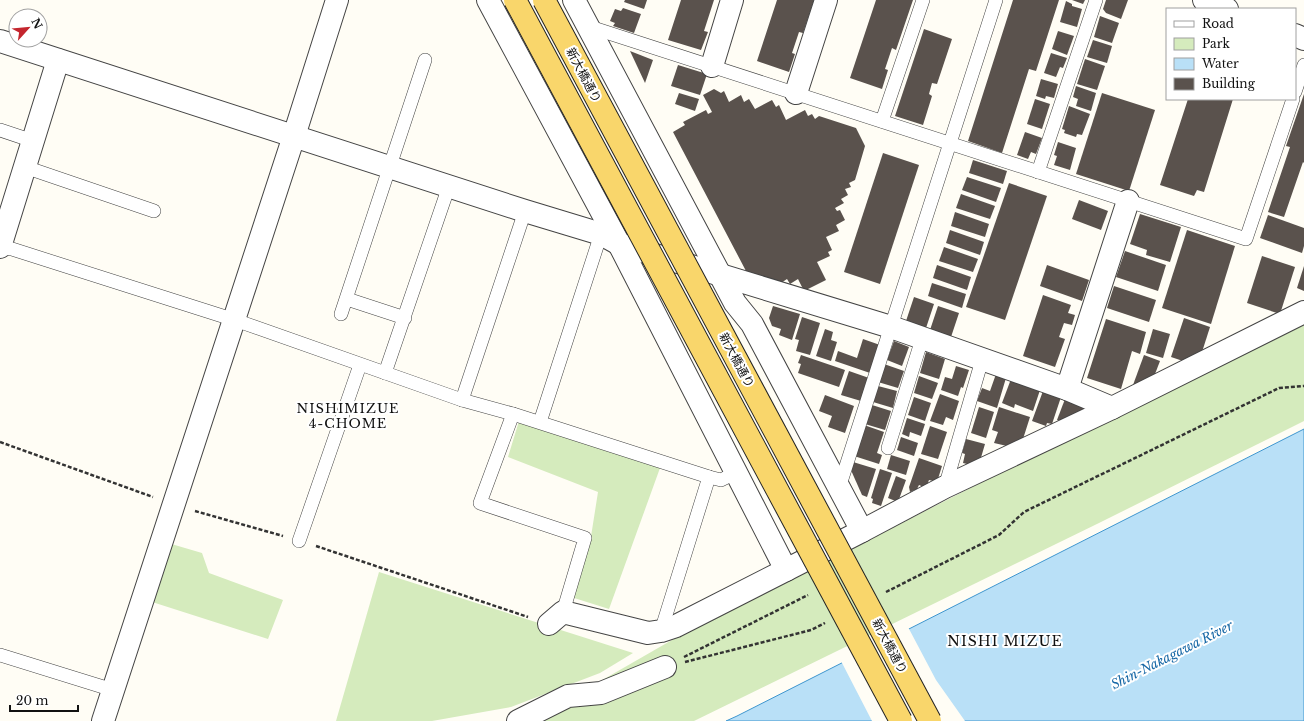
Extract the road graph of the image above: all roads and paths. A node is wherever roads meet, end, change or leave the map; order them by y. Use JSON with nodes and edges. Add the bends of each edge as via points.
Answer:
{"nodes":[{"id":1,"x":337,"y":0,"type":"edge"},
{"id":2,"x":488,"y":0,"type":"edge"},
{"id":3,"x":514,"y":0,"type":"edge"},
{"id":4,"x":544,"y":0,"type":"edge"},
{"id":5,"x":732,"y":0,"type":"edge"},
{"id":6,"x":826,"y":0,"type":"edge"},
{"id":7,"x":923,"y":0,"type":"edge"},
{"id":8,"x":996,"y":0,"type":"edge"},
{"id":9,"x":1096,"y":0,"type":"edge"},
{"id":10,"x":1204,"y":0,"type":"edge"},
{"id":11,"x":1225,"y":8,"type":"edge"},
{"id":12,"x":581,"y":9,"type":"edge"},
{"id":13,"x":0,"y":41,"type":"edge"},
{"id":14,"x":58,"y":60,"type":"junction"},
{"id":15,"x":425,"y":60,"type":"dead end"},
{"id":16,"x":1304,"y":65,"type":"edge"},
{"id":17,"x":712,"y":66,"type":"junction"},
{"id":18,"x":1296,"y":89,"type":"edge"},
{"id":19,"x":796,"y":93,"type":"junction"},
{"id":20,"x":1293,"y":100,"type":"edge"},
{"id":21,"x":882,"y":121,"type":"junction"},
{"id":22,"x":0,"y":130,"type":"edge"},
{"id":23,"x":294,"y":136,"type":"junction"},
{"id":24,"x":34,"y":141,"type":"junction"},
{"id":25,"x":950,"y":143,"type":"junction"},
{"id":26,"x":25,"y":167,"type":"junction"},
{"id":27,"x":390,"y":167,"type":"junction"},
{"id":28,"x":1038,"y":172,"type":"junction"},
{"id":29,"x":449,"y":186,"type":"junction"},
{"id":30,"x":1128,"y":201,"type":"junction"},
{"id":31,"x":154,"y":211,"type":"dead end"},
{"id":32,"x":525,"y":211,"type":"junction"},
{"id":33,"x":610,"y":239,"type":"junction"},
{"id":34,"x":0,"y":247,"type":"edge"},
{"id":35,"x":719,"y":274,"type":"junction"},
{"id":36,"x":346,"y":299,"type":"junction"},
{"id":37,"x":1304,"y":312,"type":"edge"},
{"id":38,"x":341,"y":314,"type":"dead end"},
{"id":39,"x":405,"y":318,"type":"junction"},
{"id":40,"x":234,"y":320,"type":"junction"},
{"id":41,"x":891,"y":327,"type":"junction"},
{"id":42,"x":922,"y":339,"type":"junction"},
{"id":43,"x":982,"y":360,"type":"junction"},
{"id":44,"x":360,"y":365,"type":"junction"},
{"id":45,"x":385,"y":373,"type":"junction"},
{"id":46,"x":1304,"y":386,"type":"edge"},
{"id":47,"x":1067,"y":390,"type":"junction"},
{"id":48,"x":462,"y":400,"type":"junction"},
{"id":49,"x":1112,"y":408,"type":"junction"},
{"id":50,"x":513,"y":414,"type":"junction"},
{"id":51,"x":540,"y":422,"type":"junction"},
{"id":52,"x":0,"y":442,"type":"edge"},
{"id":53,"x":888,"y":448,"type":"dead end"},
{"id":54,"x":735,"y":473,"type":"junction"},
{"id":55,"x":709,"y":477,"type":"junction"},
{"id":56,"x":945,"y":487,"type":"junction"},
{"id":57,"x":839,"y":488,"type":"junction"},
{"id":58,"x":173,"y":504,"type":"junction"},
{"id":59,"x":862,"y":530,"type":"junction"},
{"id":60,"x":299,"y":541,"type":"junction"},
{"id":61,"x":786,"y":570,"type":"junction"},
{"id":62,"x":807,"y":595,"type":"dead end"},
{"id":63,"x":881,"y":595,"type":"dead end"},
{"id":64,"x":556,"y":618,"type":"junction"},
{"id":65,"x":825,"y":623,"type":"dead end"},
{"id":66,"x":661,"y":631,"type":"junction"},
{"id":67,"x":0,"y":655,"type":"edge"},
{"id":68,"x":665,"y":667,"type":"junction"},
{"id":69,"x":113,"y":690,"type":"junction"},
{"id":70,"x":102,"y":721,"type":"edge"},
{"id":71,"x":518,"y":721,"type":"edge"},
{"id":72,"x":901,"y":721,"type":"edge"},
{"id":73,"x":930,"y":721,"type":"edge"}],
"edges":[{"from":1,"to":23,"type":"street"},
{"from":2,"to":33,"type":"street"},
{"from":3,"to":72,"type":"main road","bridge":true},
{"from":4,"to":73,"type":"main road","name":"新大橋通り","bridge":true},
{"from":5,"to":17,"type":"street"},
{"from":6,"to":19,"type":"street"},
{"from":7,"to":21,"type":"lane"},
{"from":8,"to":25,"type":"lane"},
{"from":9,"to":28,"type":"lane"},
{"from":10,"to":11,"type":"street"},
{"from":12,"to":17,"type":"lane"},
{"from":12,"to":35,"type":"street"},
{"from":13,"to":14,"type":"street"},
{"from":14,"to":23,"type":"street"},
{"from":14,"to":24,"type":"street"},
{"from":15,"to":27,"type":"lane"},
{"from":16,"to":18,"type":"lane"},
{"from":17,"to":19,"type":"lane"},
{"from":19,"to":21,"type":"lane"},
{"from":20,"to":30,"type":"lane","via":[[1246,239]]},
{"from":21,"to":25,"type":"lane"},
{"from":22,"to":24,"type":"lane"},
{"from":23,"to":27,"type":"street"},
{"from":23,"to":40,"type":"street"},
{"from":24,"to":26,"type":"street"},
{"from":25,"to":28,"type":"lane"},
{"from":25,"to":41,"type":"lane"},
{"from":26,"to":31,"type":"lane"},
{"from":26,"to":34,"type":"street"},
{"from":27,"to":29,"type":"street"},
{"from":27,"to":36,"type":"lane"},
{"from":28,"to":30,"type":"lane"},
{"from":29,"to":32,"type":"street"},
{"from":29,"to":39,"type":"lane"},
{"from":30,"to":47,"type":"street"},
{"from":32,"to":33,"type":"street"},
{"from":32,"to":48,"type":"lane"},
{"from":33,"to":35,"type":"street"},
{"from":33,"to":51,"type":"lane"},
{"from":33,"to":54,"type":"street"},
{"from":34,"to":40,"type":"lane"},
{"from":35,"to":41,"type":"street"},
{"from":35,"to":57,"type":"street","via":[[735,303],[752,324]]},
{"from":36,"to":38,"type":"lane"},
{"from":36,"to":39,"type":"lane"},
{"from":37,"to":49,"type":"street"},
{"from":39,"to":45,"type":"lane"},
{"from":40,"to":44,"type":"lane"},
{"from":40,"to":58,"type":"street"},
{"from":41,"to":42,"type":"street"},
{"from":41,"to":57,"type":"lane"},
{"from":42,"to":43,"type":"street"},
{"from":42,"to":53,"type":"lane"},
{"from":43,"to":47,"type":"street"},
{"from":43,"to":56,"type":"lane"},
{"from":44,"to":45,"type":"lane"},
{"from":44,"to":60,"type":"lane"},
{"from":45,"to":48,"type":"lane"},
{"from":46,"to":63,"type":"path","via":[[1279,388],[1024,512],[998,535]]},
{"from":47,"to":49,"type":"street"},
{"from":48,"to":50,"type":"lane"},
{"from":49,"to":56,"type":"street"},
{"from":50,"to":51,"type":"lane"},
{"from":50,"to":64,"type":"lane","via":[[480,503],[585,538]]},
{"from":51,"to":55,"type":"lane"},
{"from":52,"to":58,"type":"path"},
{"from":54,"to":55,"type":"lane","via":[[721,480]]},
{"from":54,"to":61,"type":"street"},
{"from":55,"to":66,"type":"lane"},
{"from":56,"to":59,"type":"street"},
{"from":57,"to":59,"type":"street"},
{"from":58,"to":60,"type":"path"},
{"from":58,"to":69,"type":"street"},
{"from":59,"to":61,"type":"street"},
{"from":60,"to":64,"type":"path"},
{"from":61,"to":66,"type":"street","via":[[676,626]]},
{"from":62,"to":68,"type":"path"},
{"from":64,"to":66,"type":"street","via":[[648,633]]},
{"from":65,"to":68,"type":"path","via":[[812,630]]},
{"from":67,"to":69,"type":"lane"},
{"from":68,"to":71,"type":"street","via":[[601,693],[568,696]]},
{"from":69,"to":70,"type":"street"}]}
